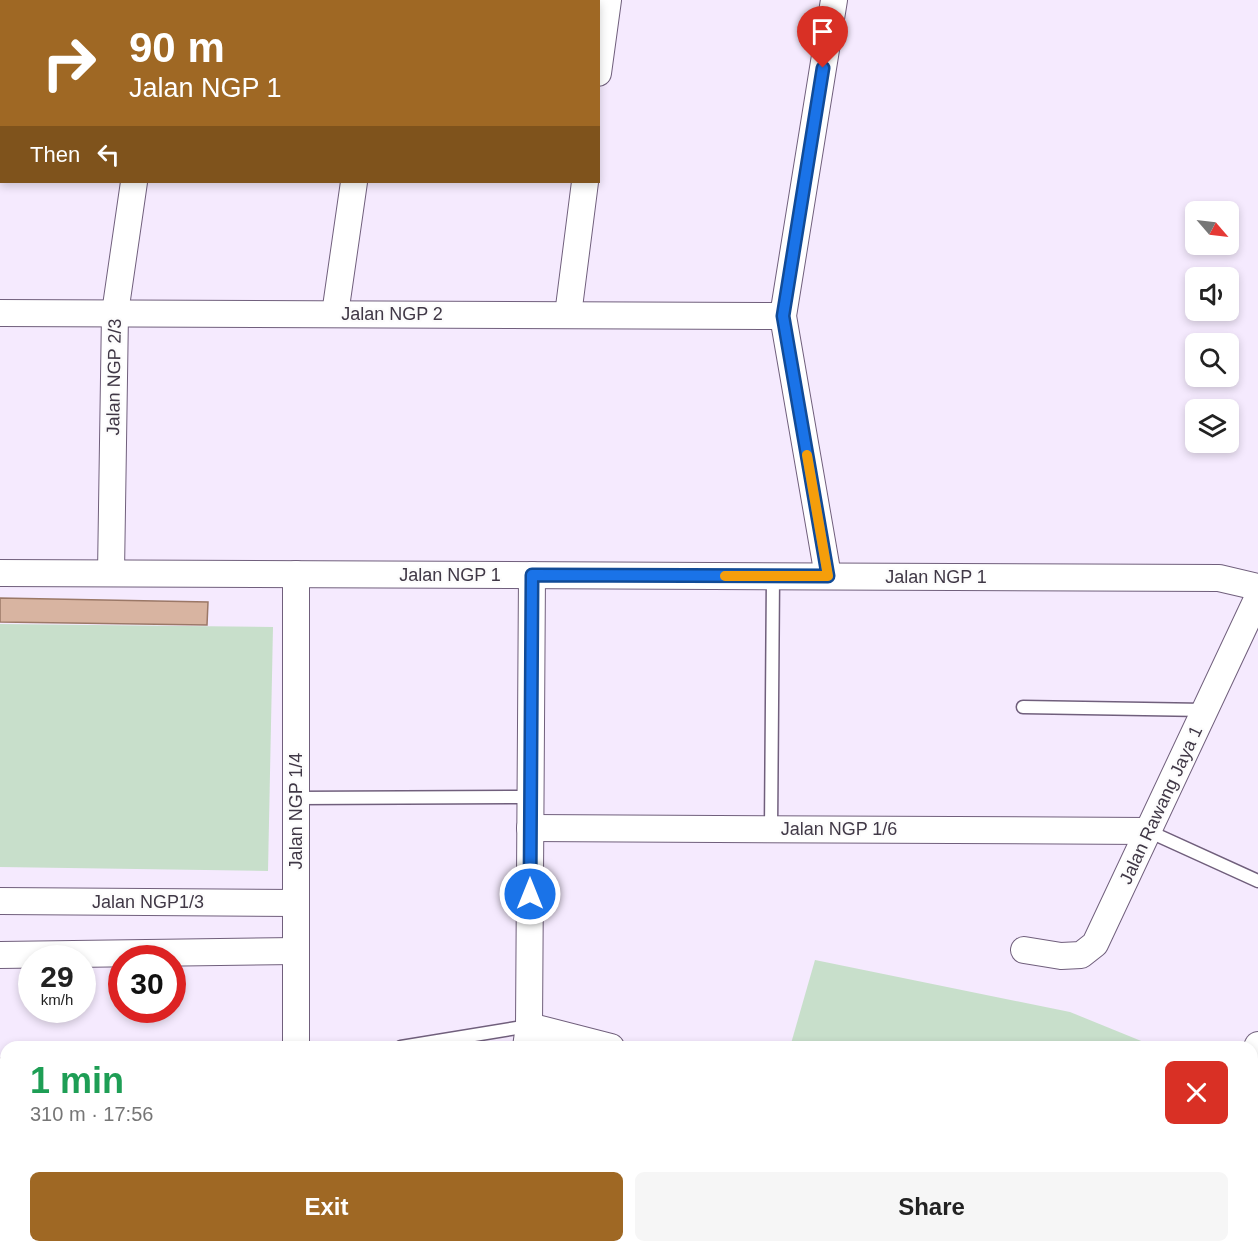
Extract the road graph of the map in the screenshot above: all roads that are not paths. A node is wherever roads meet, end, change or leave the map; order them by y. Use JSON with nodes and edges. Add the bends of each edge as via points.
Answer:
{"nodes":[{"id":1,"x":608,"y":0,"type":"edge"},
{"id":2,"x":834,"y":0,"type":"edge"},
{"id":3,"x":600,"y":58,"type":"edge"},
{"id":4,"x":134,"y":183,"type":"edge"},
{"id":5,"x":354,"y":183,"type":"edge"},
{"id":6,"x":585,"y":183,"type":"edge"},
{"id":7,"x":0,"y":313,"type":"edge"},
{"id":8,"x":115,"y":313,"type":"junction"},
{"id":9,"x":334,"y":314,"type":"junction"},
{"id":10,"x":568,"y":315,"type":"junction"},
{"id":11,"x":783,"y":316,"type":"junction"},
{"id":12,"x":0,"y":573,"type":"edge"},
{"id":13,"x":111,"y":573,"type":"junction"},
{"id":14,"x":296,"y":574,"type":"junction"},
{"id":15,"x":532,"y":575,"type":"junction"},
{"id":16,"x":773,"y":576,"type":"junction"},
{"id":17,"x":828,"y":576,"type":"junction"},
{"id":18,"x":1258,"y":587,"type":"edge"},
{"id":19,"x":1258,"y":597,"type":"edge"},
{"id":20,"x":1023,"y":707,"type":"dead end"},
{"id":21,"x":1205,"y":710,"type":"junction"},
{"id":22,"x":530,"y":796,"type":"junction"},
{"id":23,"x":296,"y":798,"type":"junction"},
{"id":24,"x":530,"y":828,"type":"junction"},
{"id":25,"x":771,"y":829,"type":"junction"},
{"id":26,"x":1148,"y":831,"type":"junction"},
{"id":27,"x":1258,"y":881,"type":"edge"},
{"id":28,"x":0,"y":902,"type":"edge"},
{"id":29,"x":296,"y":903,"type":"junction"},
{"id":30,"x":1024,"y":950,"type":"dead end"},
{"id":31,"x":296,"y":951,"type":"junction"},
{"id":32,"x":0,"y":955,"type":"edge"},
{"id":33,"x":528,"y":1036,"type":"edge"},
{"id":34,"x":296,"y":1041,"type":"edge"},
{"id":35,"x":470,"y":1041,"type":"edge"},
{"id":36,"x":566,"y":1041,"type":"edge"}],
"edges":[{"from":1,"to":3,"type":"street"},
{"from":2,"to":11,"type":"street"},
{"from":4,"to":8,"type":"street","name":"Jalan NGP 2/3"},
{"from":5,"to":9,"type":"street"},
{"from":6,"to":10,"type":"street"},
{"from":7,"to":8,"type":"street","name":"Jalan NGP 2"},
{"from":8,"to":9,"type":"street","name":"Jalan NGP 2"},
{"from":8,"to":13,"type":"street","name":"Jalan NGP 2/3"},
{"from":9,"to":10,"type":"street","name":"Jalan NGP 2"},
{"from":10,"to":11,"type":"street","name":"Jalan NGP 2"},
{"from":11,"to":17,"type":"street"},
{"from":12,"to":13,"type":"street","name":"Jalan NGP 1"},
{"from":13,"to":14,"type":"street","name":"Jalan NGP 1"},
{"from":14,"to":15,"type":"street","name":"Jalan NGP 1"},
{"from":14,"to":23,"type":"street","name":"Jalan NGP 1/4"},
{"from":15,"to":16,"type":"street","name":"Jalan NGP 1"},
{"from":15,"to":22,"type":"street"},
{"from":16,"to":17,"type":"street","name":"Jalan NGP 1"},
{"from":16,"to":25,"type":"lane"},
{"from":17,"to":18,"type":"street","name":"Jalan NGP 1","via":[[1219,578]]},
{"from":19,"to":21,"type":"street","name":"Jalan Rawang Jaya 1"},
{"from":20,"to":21,"type":"lane"},
{"from":21,"to":26,"type":"street","name":"Jalan Rawang Jaya 1"},
{"from":22,"to":23,"type":"lane"},
{"from":22,"to":24,"type":"street"},
{"from":23,"to":29,"type":"street","name":"Jalan NGP 1/4"},
{"from":24,"to":25,"type":"street","name":"Jalan NGP 1/6"},
{"from":24,"to":33,"type":"street"},
{"from":25,"to":26,"type":"street","name":"Jalan NGP 1/6"},
{"from":26,"to":27,"type":"lane"},
{"from":26,"to":30,"type":"street","name":"Jalan Rawang Jaya 1","via":[[1095,944],[1081,955]]},
{"from":28,"to":29,"type":"street","name":"Jalan NGP1/3"},
{"from":29,"to":31,"type":"street","name":"Jalan NGP 1/4"},
{"from":31,"to":32,"type":"street"},
{"from":31,"to":34,"type":"street","name":"Jalan NGP 1/4"},
{"from":33,"to":35,"type":"lane"},
{"from":33,"to":36,"type":"street"}]}
